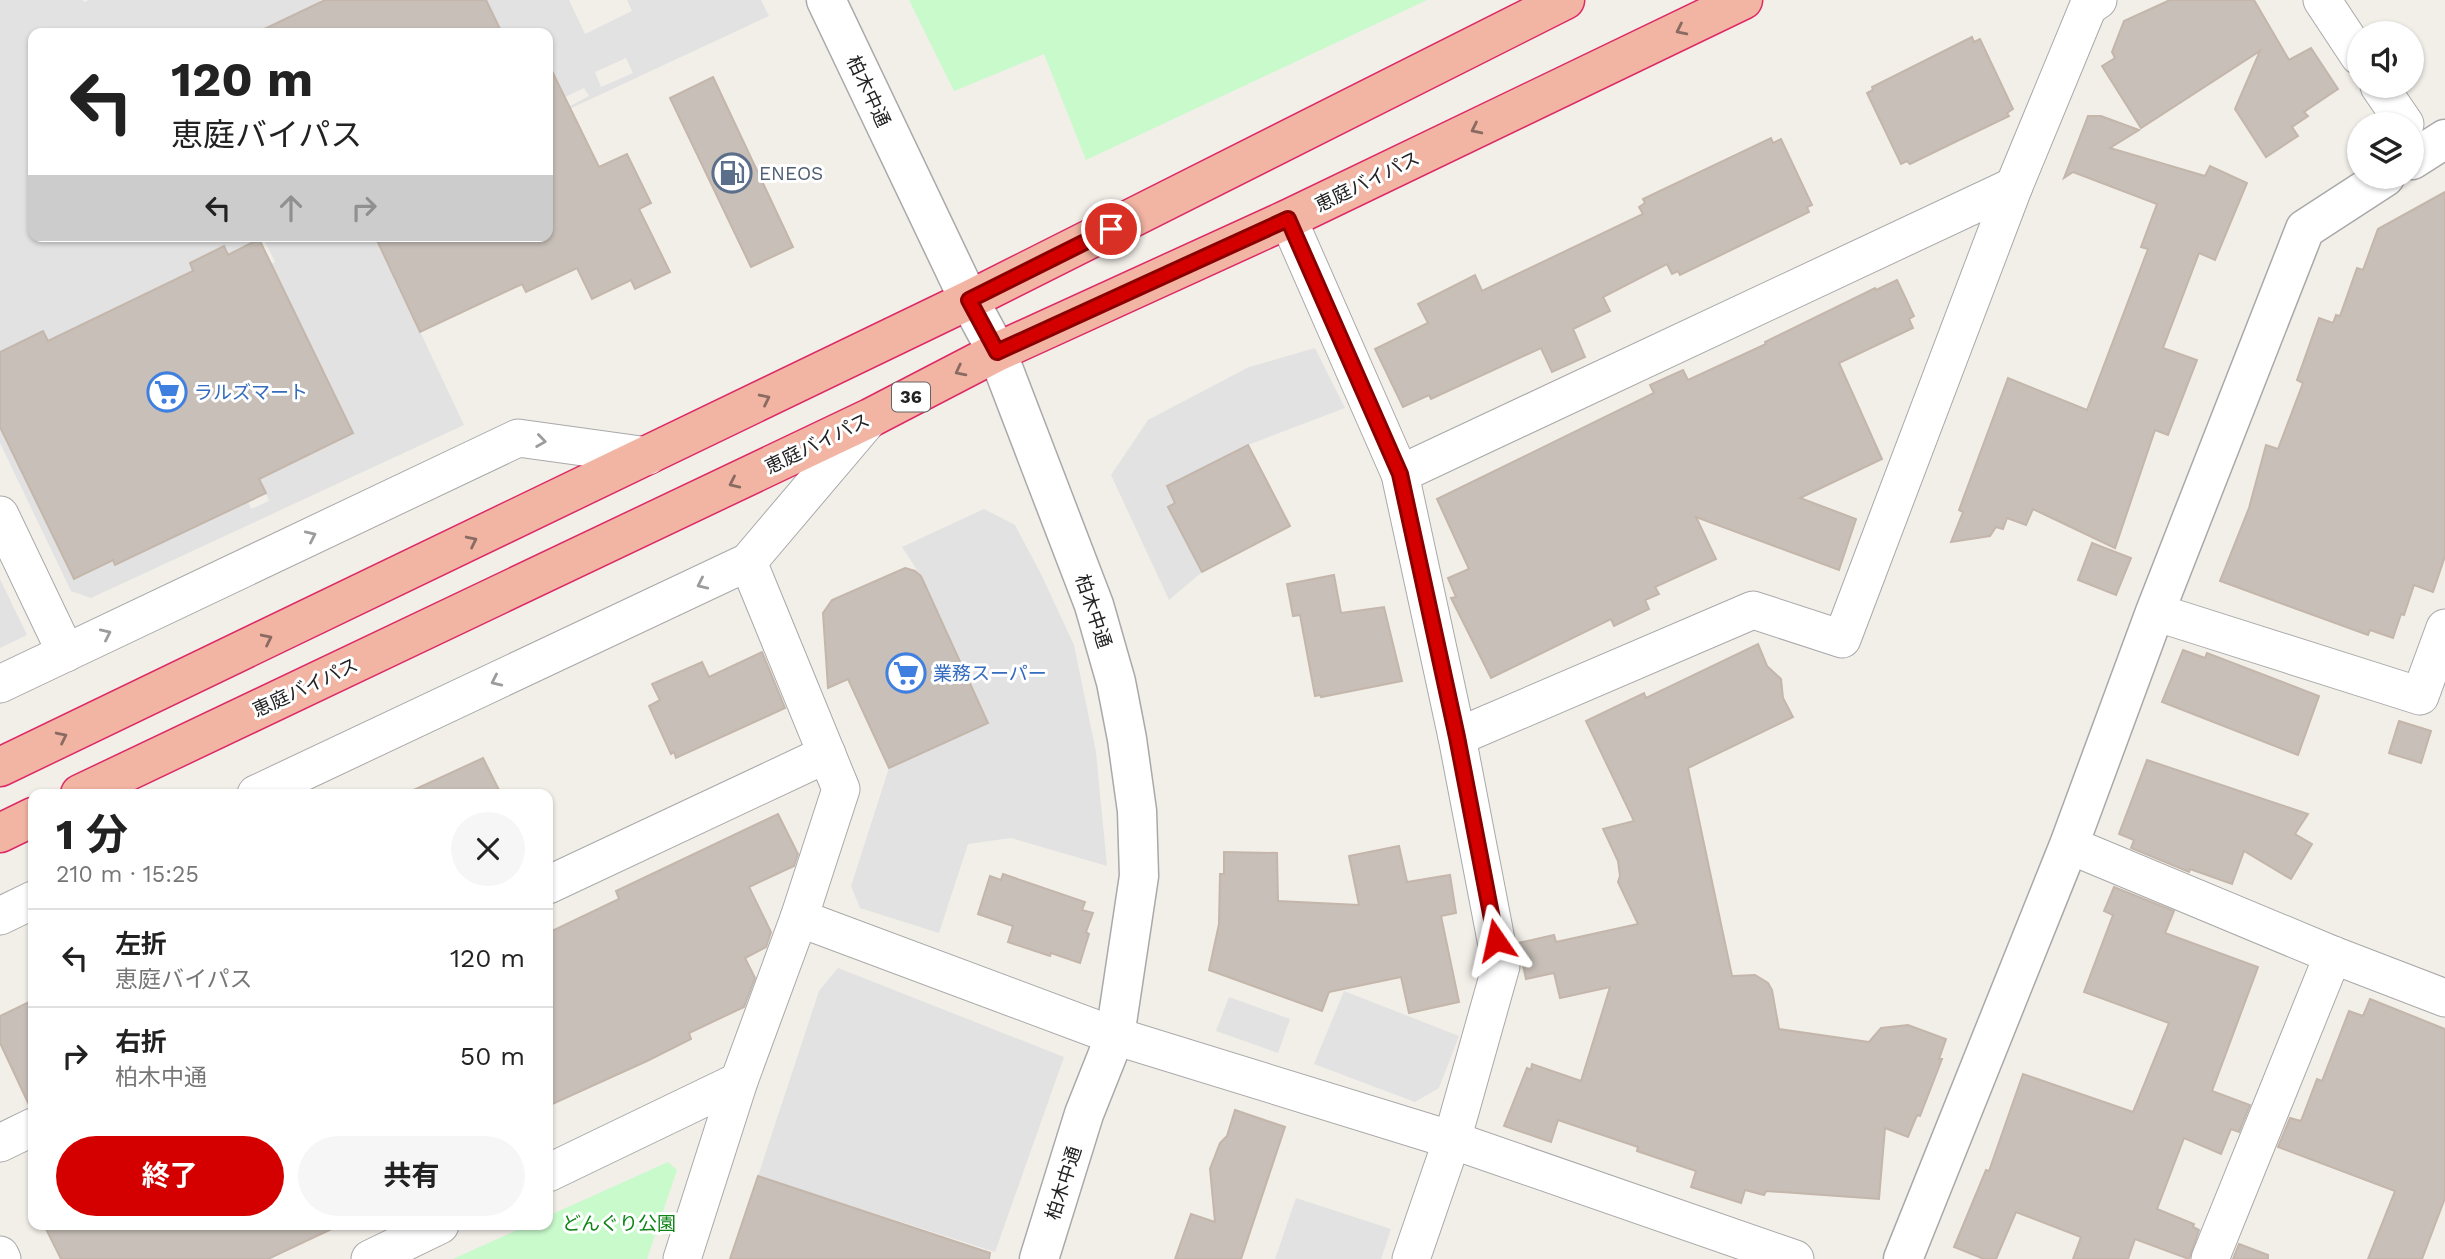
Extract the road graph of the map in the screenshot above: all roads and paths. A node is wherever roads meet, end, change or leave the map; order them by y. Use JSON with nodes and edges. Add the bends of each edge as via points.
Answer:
{"nodes":[{"id":1,"x":826,"y":0,"type":"edge"},
{"id":2,"x":1565,"y":0,"type":"edge"},
{"id":3,"x":1742,"y":0,"type":"edge"},
{"id":4,"x":2098,"y":0,"type":"edge"},
{"id":5,"x":2322,"y":0,"type":"edge"},
{"id":6,"x":2347,"y":38,"type":"edge"},
{"id":7,"x":2014,"y":186,"type":"junction"},
{"id":8,"x":2367,"y":189,"type":"edge"},
{"id":9,"x":1288,"y":219,"type":"junction"},
{"id":10,"x":969,"y":300,"type":"junction"},
{"id":11,"x":997,"y":352,"type":"junction"},
{"id":12,"x":870,"y":418,"type":"junction"},
{"id":13,"x":648,"y":456,"type":"junction"},
{"id":14,"x":1400,"y":474,"type":"junction"},
{"id":15,"x":0,"y":515,"type":"edge"},
{"id":16,"x":748,"y":562,"type":"junction"},
{"id":17,"x":2155,"y":612,"type":"junction"},
{"id":18,"x":2445,"y":628,"type":"edge"},
{"id":19,"x":66,"y":653,"type":"junction"},
{"id":20,"x":0,"y":684,"type":"edge"},
{"id":21,"x":1457,"y":737,"type":"junction"},
{"id":22,"x":827,"y":754,"type":"junction"},
{"id":23,"x":0,"y":767,"type":"edge"},
{"id":24,"x":91,"y":789,"type":"edge"},
{"id":25,"x":267,"y":789,"type":"edge"},
{"id":26,"x":28,"y":819,"type":"edge"},
{"id":27,"x":0,"y":833,"type":"edge"},
{"id":28,"x":2069,"y":845,"type":"junction"},
{"id":29,"x":553,"y":883,"type":"edge"},
{"id":30,"x":28,"y":902,"type":"edge"},
{"id":31,"x":0,"y":916,"type":"edge"},
{"id":32,"x":799,"y":918,"type":"junction"},
{"id":33,"x":2333,"y":955,"type":"junction"},
{"id":34,"x":2445,"y":998,"type":"edge"},
{"id":35,"x":1115,"y":1036,"type":"junction"},
{"id":36,"x":739,"y":1081,"type":"junction"},
{"id":37,"x":28,"y":1129,"type":"edge"},
{"id":38,"x":1452,"y":1140,"type":"junction"},
{"id":39,"x":0,"y":1143,"type":"edge"},
{"id":40,"x":553,"y":1171,"type":"edge"},
{"id":41,"x":430,"y":1230,"type":"edge"},
{"id":42,"x":370,"y":1259,"type":"edge"},
{"id":43,"x":682,"y":1259,"type":"edge"},
{"id":44,"x":1038,"y":1259,"type":"edge"},
{"id":45,"x":1411,"y":1259,"type":"edge"},
{"id":46,"x":1796,"y":1259,"type":"edge"},
{"id":47,"x":1903,"y":1259,"type":"edge"},
{"id":48,"x":2210,"y":1259,"type":"edge"}],
"edges":[{"from":1,"to":10,"type":"street","name":"柏木中通"},
{"from":2,"to":10,"type":"highway"},
{"from":3,"to":9,"type":"highway","name":"恵庭バイパス","number":"36","one_way":true},
{"from":4,"to":7,"type":"street","via":[[2088,7]]},
{"from":5,"to":6,"type":"street"},
{"from":7,"to":14,"type":"street"},
{"from":7,"to":21,"type":"street","via":[[1842,639],[1753,610]]},
{"from":8,"to":17,"type":"street","via":[[2305,229]]},
{"from":9,"to":11,"type":"highway","name":"恵庭バイパス","number":"36"},
{"from":9,"to":14,"type":"street"},
{"from":10,"to":11,"type":"street","name":"柏木中通"},
{"from":13,"to":10,"type":"highway","one_way":true},
{"from":11,"to":12,"type":"highway","name":"恵庭バイパス","number":"36","one_way":true},
{"from":11,"to":35,"type":"street","name":"柏木中通","via":[[1094,604],[1127,739],[1137,811],[1139,876]]},
{"from":12,"to":16,"type":"street"},
{"from":12,"to":24,"type":"highway","name":"恵庭バイパス","number":"36","one_way":true},
{"from":19,"to":13,"type":"street","one_way":true,"via":[[518,438]]},
{"from":23,"to":13,"type":"highway","one_way":true},
{"from":14,"to":21,"type":"street"},
{"from":15,"to":19,"type":"street"},
{"from":16,"to":22,"type":"street"},
{"from":16,"to":25,"type":"street","one_way":true},
{"from":17,"to":18,"type":"street","via":[[2420,696]]},
{"from":17,"to":28,"type":"street"},
{"from":19,"to":20,"type":"street"},
{"from":21,"to":38,"type":"street","via":[[1501,966]]},
{"from":22,"to":29,"type":"street"},
{"from":22,"to":32,"type":"street","via":[[841,789]]},
{"from":26,"to":27,"type":"highway"},
{"from":28,"to":33,"type":"street"},
{"from":28,"to":47,"type":"street"},
{"from":30,"to":31,"type":"street"},
{"from":32,"to":35,"type":"street"},
{"from":32,"to":36,"type":"street"},
{"from":33,"to":34,"type":"street"},
{"from":33,"to":48,"type":"street"},
{"from":35,"to":38,"type":"street"},
{"from":35,"to":44,"type":"street","name":"柏木中通","via":[[1084,1114]]},
{"from":36,"to":40,"type":"street"},
{"from":36,"to":43,"type":"street"},
{"from":37,"to":39,"type":"street"},
{"from":38,"to":45,"type":"street"},
{"from":38,"to":46,"type":"street"},
{"from":41,"to":42,"type":"street"}]}
